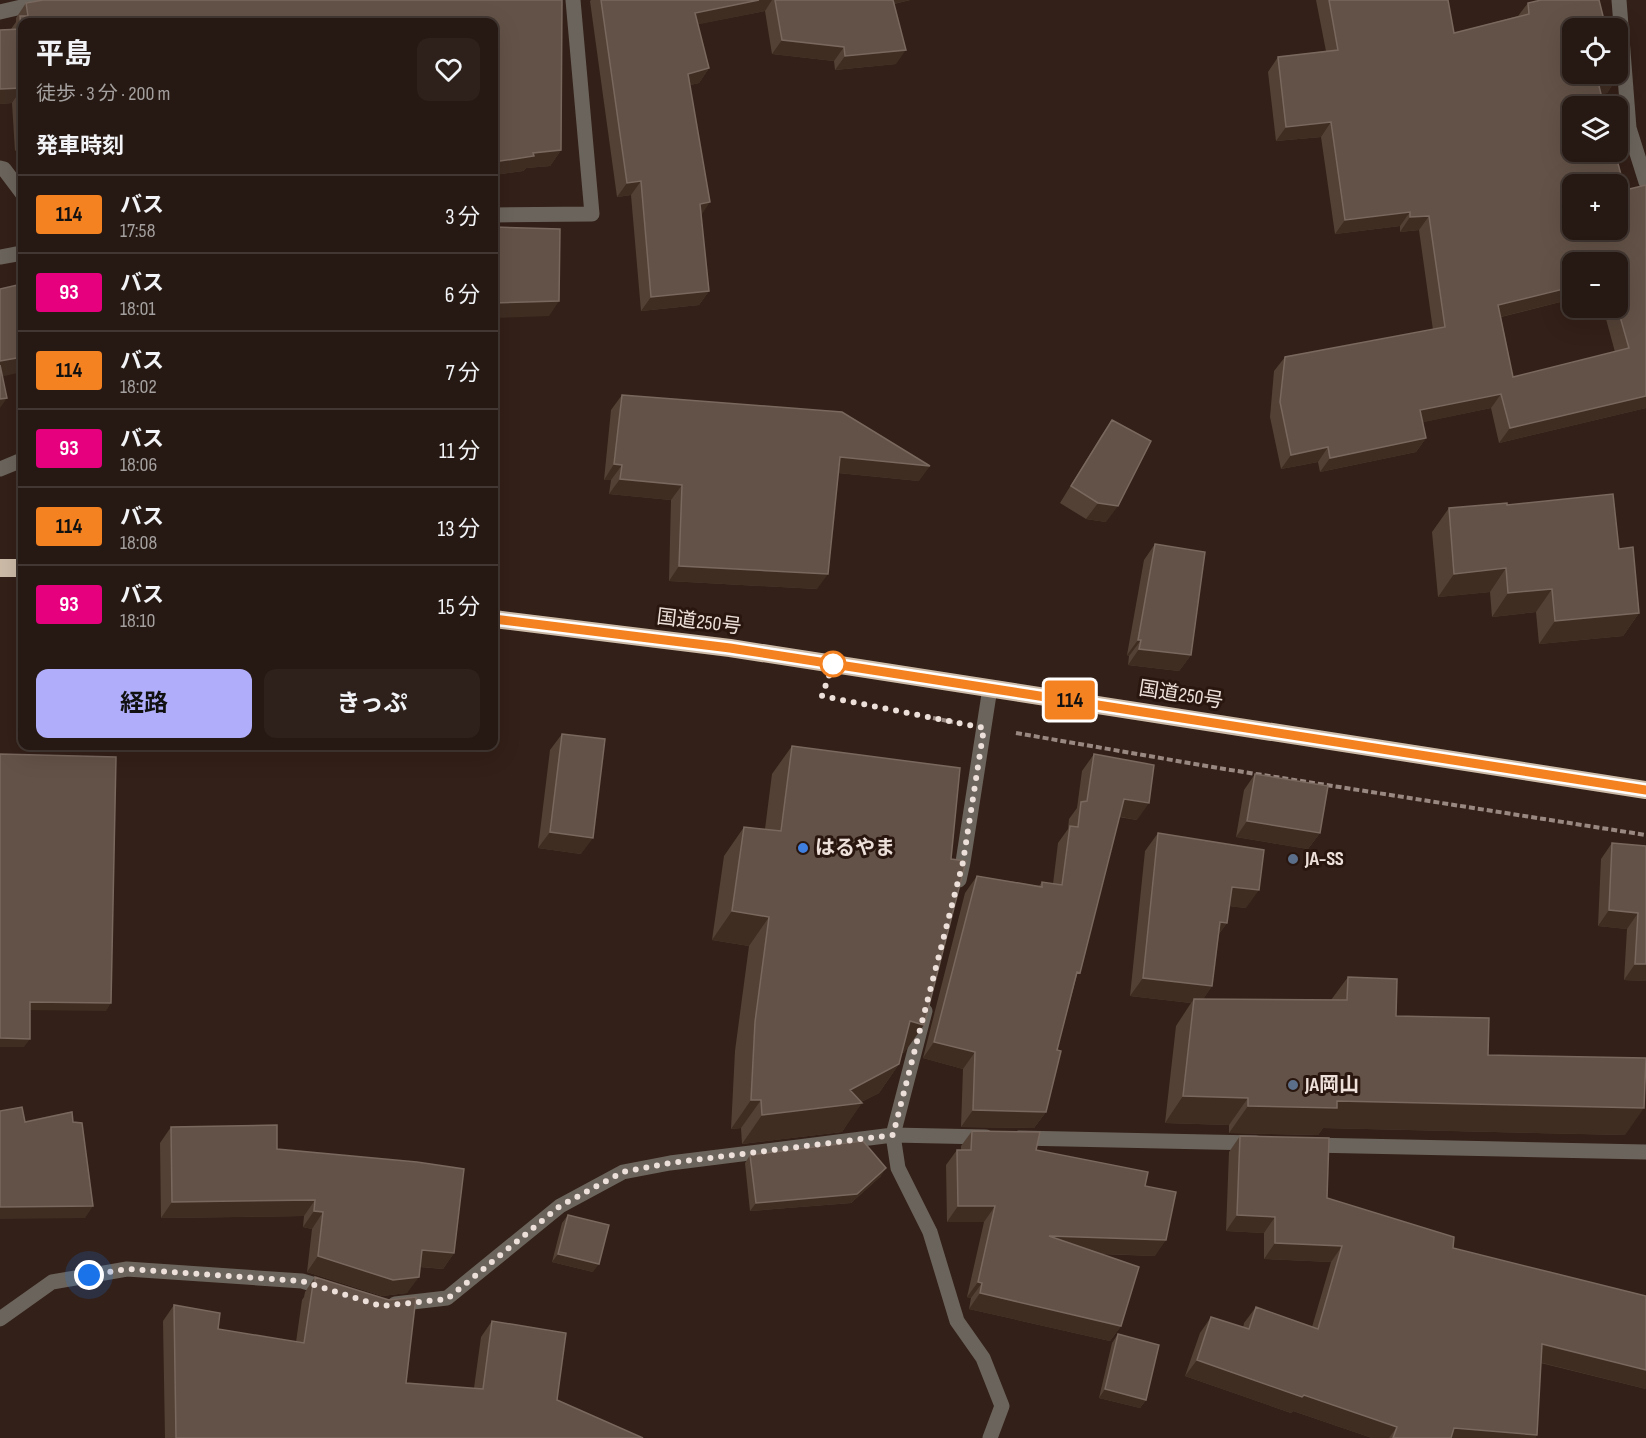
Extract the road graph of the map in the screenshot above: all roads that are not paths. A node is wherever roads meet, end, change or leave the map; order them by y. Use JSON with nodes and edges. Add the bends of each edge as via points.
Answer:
{"nodes":[{"id":1,"x":59,"y":0,"type":"edge"},
{"id":2,"x":573,"y":0,"type":"edge"},
{"id":3,"x":1619,"y":0,"type":"edge"},
{"id":4,"x":0,"y":12,"type":"edge"},
{"id":5,"x":0,"y":168,"type":"edge"},
{"id":6,"x":1646,"y":182,"type":"edge"},
{"id":7,"x":18,"y":188,"type":"edge"},
{"id":8,"x":498,"y":215,"type":"edge"},
{"id":9,"x":18,"y":254,"type":"edge"},
{"id":10,"x":0,"y":257,"type":"edge"},
{"id":11,"x":18,"y":461,"type":"edge"},
{"id":12,"x":0,"y":468,"type":"edge"},
{"id":13,"x":0,"y":568,"type":"edge"},
{"id":14,"x":18,"y":568,"type":"edge"},
{"id":15,"x":498,"y":619,"type":"edge"},
{"id":16,"x":990,"y":688,"type":"junction"},
{"id":17,"x":1646,"y":790,"type":"edge"},
{"id":18,"x":955,"y":896,"type":"edge"},
{"id":19,"x":928,"y":998,"type":"edge"},
{"id":20,"x":893,"y":1135,"type":"junction"},
{"id":21,"x":1275,"y":1144,"type":"edge"},
{"id":22,"x":1299,"y":1144,"type":"edge"},
{"id":23,"x":1646,"y":1152,"type":"edge"},
{"id":24,"x":347,"y":1295,"type":"edge"},
{"id":25,"x":381,"y":1306,"type":"edge"},
{"id":26,"x":0,"y":1319,"type":"edge"},
{"id":27,"x":990,"y":1438,"type":"edge"}],
"edges":[{"from":1,"to":4,"type":"street"},
{"from":2,"to":8,"type":"street","via":[[592,214]]},
{"from":3,"to":6,"type":"street","via":[[1629,128]]},
{"from":5,"to":7,"type":"street"},
{"from":9,"to":10,"type":"street"},
{"from":11,"to":12,"type":"street"},
{"from":13,"to":14,"type":"highway"},
{"from":15,"to":16,"type":"highway","name":"国道250号","via":[[730,648]]},
{"from":16,"to":17,"type":"highway","name":"国道250号"},
{"from":16,"to":18,"type":"street"},
{"from":19,"to":20,"type":"street"},
{"from":20,"to":21,"type":"street"},
{"from":20,"to":25,"type":"street","via":[[623,1172],[560,1206],[447,1299]]},
{"from":20,"to":27,"type":"street","via":[[898,1168],[930,1232],[957,1321],[983,1358],[1002,1406]]},
{"from":22,"to":23,"type":"street"},
{"from":24,"to":26,"type":"street","via":[[302,1281],[127,1269],[52,1282]]}]}
